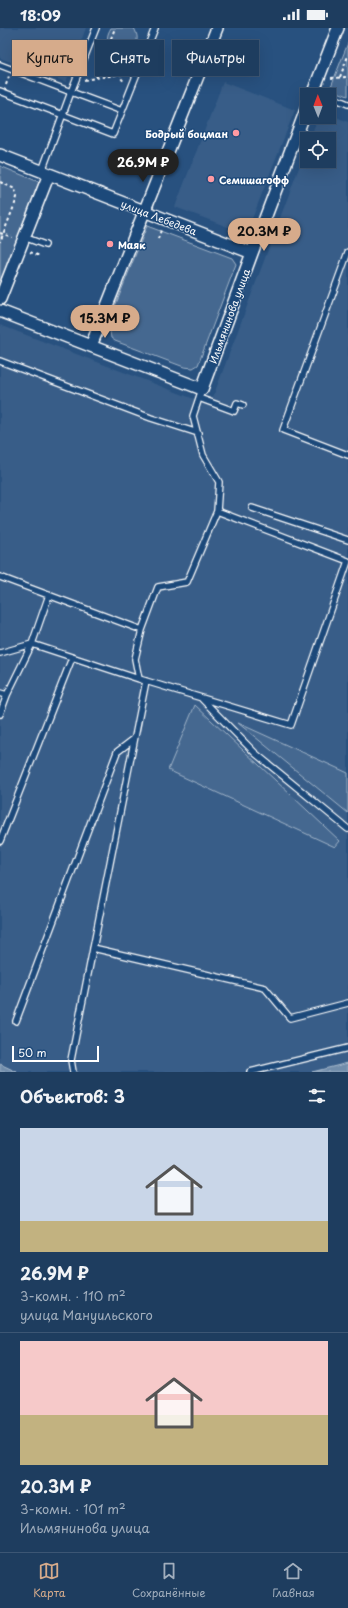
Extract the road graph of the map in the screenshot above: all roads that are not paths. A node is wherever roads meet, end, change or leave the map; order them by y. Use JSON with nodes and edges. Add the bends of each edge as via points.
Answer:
{"nodes":[{"id":1,"x":96,"y":28,"type":"edge"},
{"id":2,"x":155,"y":28,"type":"edge"},
{"id":3,"x":217,"y":28,"type":"edge"},
{"id":4,"x":338,"y":28,"type":"edge"},
{"id":5,"x":0,"y":65,"type":"edge"},
{"id":6,"x":315,"y":88,"type":"edge"},
{"id":7,"x":2,"y":91,"type":"edge"},
{"id":8,"x":71,"y":92,"type":"junction"},
{"id":9,"x":336,"y":99,"type":"edge"},
{"id":10,"x":348,"y":104,"type":"edge"},
{"id":11,"x":122,"y":111,"type":"junction"},
{"id":12,"x":63,"y":116,"type":"junction"},
{"id":13,"x":301,"y":124,"type":"edge"},
{"id":14,"x":0,"y":155,"type":"edge"},
{"id":15,"x":46,"y":173,"type":"junction"},
{"id":16,"x":144,"y":211,"type":"junction"},
{"id":17,"x":20,"y":238,"type":"junction"},
{"id":18,"x":45,"y":245,"type":"dead end"},
{"id":19,"x":348,"y":252,"type":"edge"},
{"id":20,"x":252,"y":253,"type":"junction"},
{"id":21,"x":0,"y":299,"type":"edge"},
{"id":22,"x":0,"y":311,"type":"edge"},
{"id":23,"x":90,"y":346,"type":"junction"},
{"id":24,"x":0,"y":361,"type":"edge"},
{"id":25,"x":200,"y":394,"type":"junction"},
{"id":26,"x":243,"y":405,"type":"dead end"},
{"id":27,"x":198,"y":433,"type":"junction"},
{"id":28,"x":348,"y":455,"type":"edge"},
{"id":29,"x":252,"y":508,"type":"dead end"},
{"id":30,"x":217,"y":511,"type":"junction"},
{"id":31,"x":348,"y":540,"type":"edge"},
{"id":32,"x":348,"y":561,"type":"edge"},
{"id":33,"x":0,"y":577,"type":"edge"},
{"id":34,"x":49,"y":595,"type":"junction"},
{"id":35,"x":142,"y":630,"type":"junction"},
{"id":36,"x":32,"y":644,"type":"junction"},
{"id":37,"x":0,"y":653,"type":"edge"},
{"id":38,"x":72,"y":658,"type":"junction"},
{"id":39,"x":139,"y":679,"type":"junction"},
{"id":40,"x":146,"y":682,"type":"junction"},
{"id":41,"x":0,"y":693,"type":"edge"},
{"id":42,"x":7,"y":695,"type":"junction"},
{"id":43,"x":202,"y":699,"type":"junction"},
{"id":44,"x":0,"y":714,"type":"edge"},
{"id":45,"x":134,"y":739,"type":"junction"},
{"id":46,"x":348,"y":829,"type":"edge"},
{"id":47,"x":0,"y":841,"type":"edge"},
{"id":48,"x":93,"y":948,"type":"junction"},
{"id":49,"x":348,"y":1003,"type":"edge"},
{"id":50,"x":16,"y":1021,"type":"dead end"},
{"id":51,"x":348,"y":1048,"type":"edge"},
{"id":52,"x":73,"y":1072,"type":"edge"},
{"id":53,"x":250,"y":1072,"type":"edge"}],
"edges":[{"from":1,"to":8,"type":"lane"},
{"from":2,"to":11,"type":"lane"},
{"from":3,"to":16,"type":"street"},
{"from":4,"to":6,"type":"street"},
{"from":5,"to":8,"type":"lane"},
{"from":7,"to":12,"type":"lane"},
{"from":8,"to":11,"type":"lane"},
{"from":8,"to":12,"type":"lane"},
{"from":9,"to":10,"type":"lane"},
{"from":11,"to":12,"type":"lane","via":[[113,134]]},
{"from":12,"to":15,"type":"lane"},
{"from":13,"to":20,"type":"street","name":"Ильмянинова улица"},
{"from":14,"to":15,"type":"street","name":"улица Лебедева"},
{"from":15,"to":16,"type":"street","name":"улица Лебедева"},
{"from":15,"to":17,"type":"street"},
{"from":16,"to":20,"type":"street","name":"улица Лебедева"},
{"from":16,"to":23,"type":"street"},
{"from":17,"to":18,"type":"lane"},
{"from":17,"to":21,"type":"street"},
{"from":19,"to":28,"type":"lane","via":[[283,430]]},
{"from":20,"to":25,"type":"street","name":"Ильмянинова улица"},
{"from":22,"to":23,"type":"street"},
{"from":23,"to":25,"type":"street"},
{"from":24,"to":27,"type":"lane"},
{"from":25,"to":26,"type":"lane","via":[[234,411],[236,403]]},
{"from":25,"to":27,"type":"lane","via":[[193,416]]},
{"from":27,"to":30,"type":"lane","via":[[203,455],[220,482]]},
{"from":29,"to":31,"type":"lane"},
{"from":30,"to":32,"type":"lane"},
{"from":30,"to":35,"type":"lane","via":[[187,582],[158,587]]},
{"from":32,"to":43,"type":"lane","via":[[290,725]]},
{"from":33,"to":34,"type":"lane"},
{"from":34,"to":35,"type":"lane"},
{"from":34,"to":36,"type":"lane"},
{"from":35,"to":39,"type":"lane","via":[[135,659]]},
{"from":36,"to":37,"type":"lane"},
{"from":36,"to":38,"type":"lane"},
{"from":36,"to":42,"type":"lane"},
{"from":38,"to":39,"type":"lane"},
{"from":38,"to":47,"type":"lane"},
{"from":39,"to":40,"type":"lane"},
{"from":40,"to":43,"type":"lane"},
{"from":40,"to":45,"type":"lane"},
{"from":41,"to":42,"type":"lane"},
{"from":42,"to":44,"type":"lane"},
{"from":43,"to":46,"type":"lane","via":[[255,753]]},
{"from":45,"to":48,"type":"lane"},
{"from":45,"to":50,"type":"lane","via":[[117,752]]},
{"from":48,"to":49,"type":"lane","via":[[265,988],[290,1018]]},
{"from":48,"to":52,"type":"lane","via":[[71,1060]]},
{"from":51,"to":53,"type":"lane"}]}
